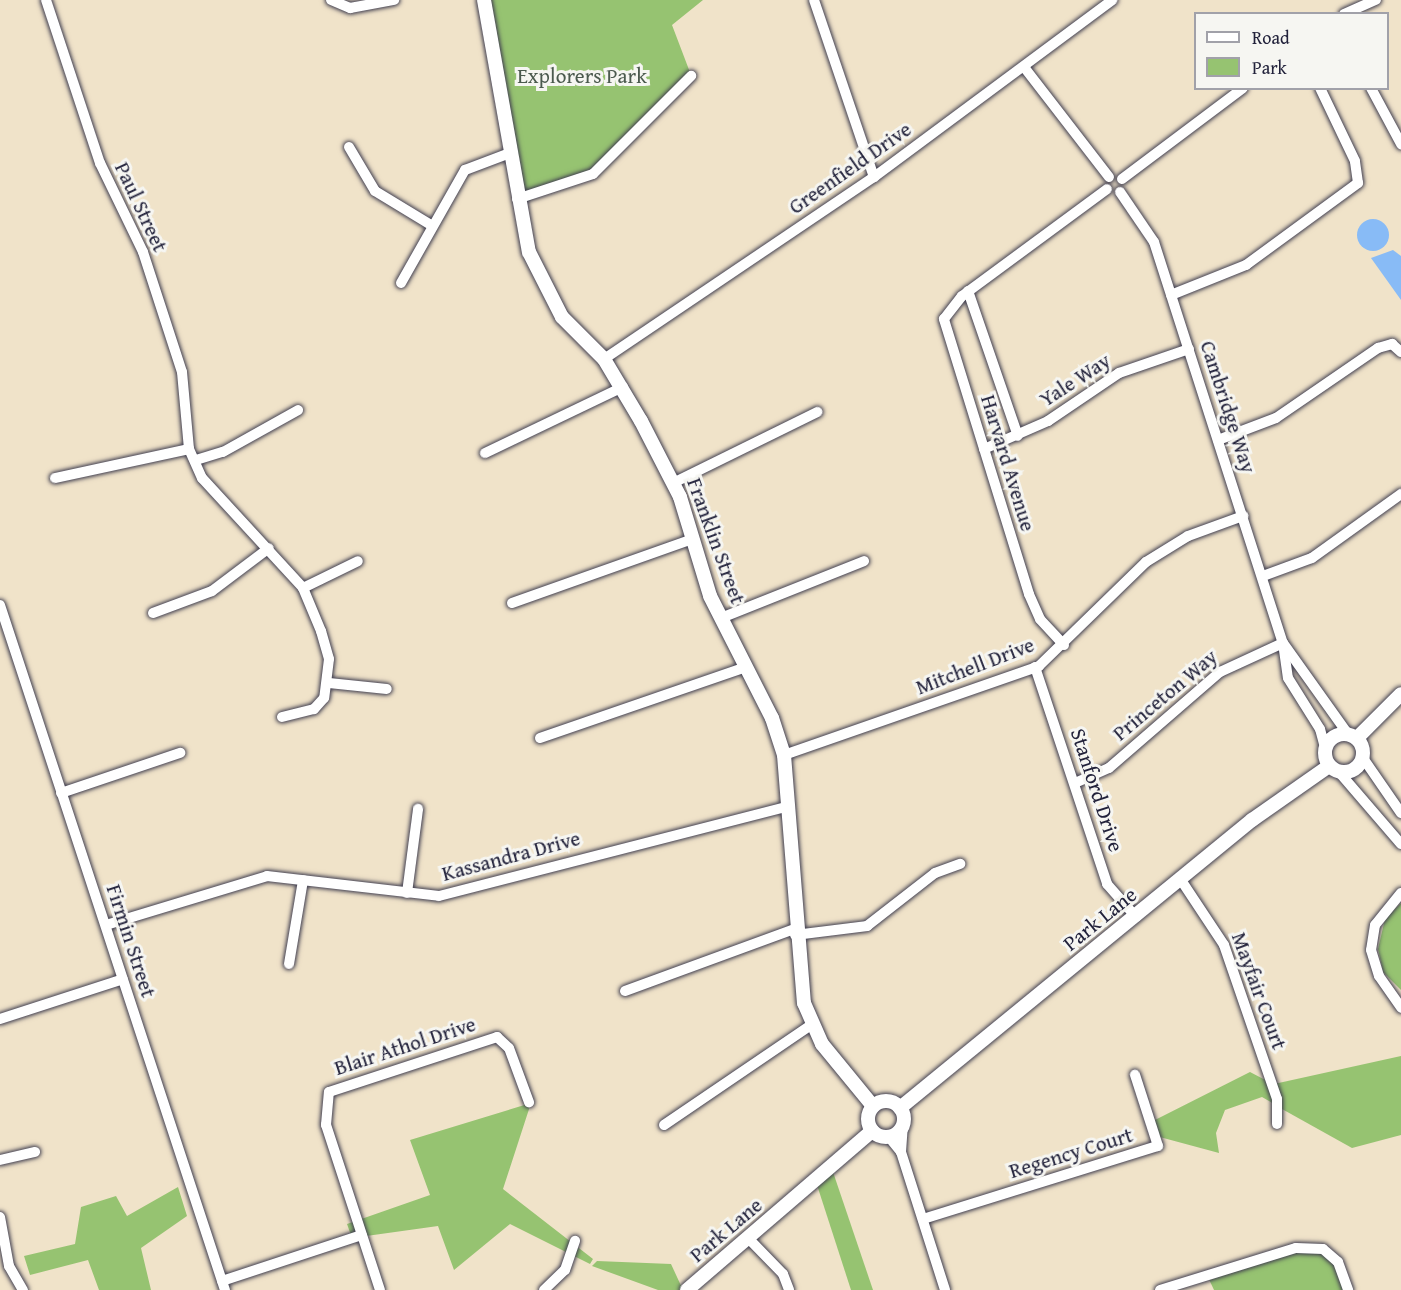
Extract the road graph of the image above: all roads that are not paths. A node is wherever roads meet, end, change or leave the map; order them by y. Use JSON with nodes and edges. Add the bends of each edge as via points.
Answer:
{"nodes":[{"id":1,"x":46,"y":0,"type":"edge"},
{"id":2,"x":331,"y":0,"type":"edge"},
{"id":3,"x":394,"y":0,"type":"edge"},
{"id":4,"x":484,"y":0,"type":"edge"},
{"id":5,"x":814,"y":0,"type":"edge"},
{"id":6,"x":1113,"y":0,"type":"edge"},
{"id":7,"x":1376,"y":0,"type":"edge"},
{"id":8,"x":1349,"y":12,"type":"edge"},
{"id":9,"x":1024,"y":67,"type":"junction"},
{"id":10,"x":691,"y":76,"type":"dead end"},
{"id":11,"x":1240,"y":90,"type":"edge"},
{"id":12,"x":1321,"y":90,"type":"edge"},
{"id":13,"x":1372,"y":90,"type":"edge"},
{"id":14,"x":1401,"y":144,"type":"edge"},
{"id":15,"x":349,"y":147,"type":"dead end"},
{"id":16,"x":510,"y":153,"type":"junction"},
{"id":17,"x":874,"y":177,"type":"junction"},
{"id":18,"x":1109,"y":177,"type":"junction"},
{"id":19,"x":1122,"y":179,"type":"junction"},
{"id":20,"x":1107,"y":189,"type":"junction"},
{"id":21,"x":1120,"y":192,"type":"junction"},
{"id":22,"x":517,"y":199,"type":"junction"},
{"id":23,"x":431,"y":225,"type":"junction"},
{"id":24,"x":401,"y":283,"type":"dead end"},
{"id":25,"x":968,"y":291,"type":"junction"},
{"id":26,"x":1171,"y":295,"type":"junction"},
{"id":27,"x":1189,"y":349,"type":"junction"},
{"id":28,"x":1401,"y":352,"type":"edge"},
{"id":29,"x":604,"y":359,"type":"junction"},
{"id":30,"x":623,"y":387,"type":"junction"},
{"id":31,"x":298,"y":410,"type":"dead end"},
{"id":32,"x":817,"y":412,"type":"dead end"},
{"id":33,"x":1018,"y":436,"type":"junction"},
{"id":34,"x":1218,"y":440,"type":"junction"},
{"id":35,"x":189,"y":449,"type":"junction"},
{"id":36,"x":984,"y":449,"type":"junction"},
{"id":37,"x":485,"y":453,"type":"dead end"},
{"id":38,"x":196,"y":460,"type":"junction"},
{"id":39,"x":55,"y":478,"type":"dead end"},
{"id":40,"x":673,"y":483,"type":"junction"},
{"id":41,"x":1401,"y":494,"type":"edge"},
{"id":42,"x":1243,"y":516,"type":"junction"},
{"id":43,"x":693,"y":539,"type":"junction"},
{"id":44,"x":269,"y":549,"type":"junction"},
{"id":45,"x":358,"y":561,"type":"dead end"},
{"id":46,"x":864,"y":561,"type":"dead end"},
{"id":47,"x":1263,"y":576,"type":"junction"},
{"id":48,"x":303,"y":588,"type":"junction"},
{"id":49,"x":512,"y":603,"type":"dead end"},
{"id":50,"x":0,"y":605,"type":"edge"},
{"id":51,"x":153,"y":613,"type":"dead end"},
{"id":52,"x":721,"y":618,"type":"junction"},
{"id":53,"x":1283,"y":643,"type":"junction"},
{"id":54,"x":1064,"y":645,"type":"junction"},
{"id":55,"x":746,"y":667,"type":"junction"},
{"id":56,"x":1035,"y":668,"type":"junction"},
{"id":57,"x":329,"y":682,"type":"junction"},
{"id":58,"x":387,"y":689,"type":"dead end"},
{"id":59,"x":1401,"y":694,"type":"edge"},
{"id":60,"x":282,"y":717,"type":"dead end"},
{"id":61,"x":1353,"y":736,"type":"junction"},
{"id":62,"x":540,"y":738,"type":"dead end"},
{"id":63,"x":1325,"y":748,"type":"junction"},
{"id":64,"x":180,"y":753,"type":"dead end"},
{"id":65,"x":784,"y":755,"type":"junction"},
{"id":66,"x":1363,"y":758,"type":"junction"},
{"id":67,"x":1334,"y":769,"type":"junction"},
{"id":68,"x":1075,"y":783,"type":"junction"},
{"id":69,"x":61,"y":793,"type":"junction"},
{"id":70,"x":1394,"y":803,"type":"junction"},
{"id":71,"x":785,"y":807,"type":"junction"},
{"id":72,"x":418,"y":809,"type":"dead end"},
{"id":73,"x":1401,"y":813,"type":"edge"},
{"id":74,"x":1378,"y":815,"type":"junction"},
{"id":75,"x":1401,"y":843,"type":"edge"},
{"id":76,"x":960,"y":864,"type":"dead end"},
{"id":77,"x":303,"y":880,"type":"junction"},
{"id":78,"x":1181,"y":880,"type":"junction"},
{"id":79,"x":407,"y":893,"type":"junction"},
{"id":80,"x":1401,"y":893,"type":"edge"},
{"id":81,"x":1136,"y":918,"type":"junction"},
{"id":82,"x":106,"y":925,"type":"junction"},
{"id":83,"x":795,"y":932,"type":"junction"},
{"id":84,"x":289,"y":964,"type":"dead end"},
{"id":85,"x":123,"y":979,"type":"junction"},
{"id":86,"x":625,"y":991,"type":"dead end"},
{"id":87,"x":1400,"y":1002,"type":"edge"},
{"id":88,"x":0,"y":1019,"type":"edge"},
{"id":89,"x":811,"y":1025,"type":"junction"},
{"id":90,"x":1135,"y":1075,"type":"dead end"},
{"id":91,"x":529,"y":1102,"type":"dead end"},
{"id":92,"x":873,"y":1106,"type":"junction"},
{"id":93,"x":900,"y":1108,"type":"junction"},
{"id":94,"x":1277,"y":1124,"type":"dead end"},
{"id":95,"x":664,"y":1125,"type":"dead end"},
{"id":96,"x":903,"y":1125,"type":"junction"},
{"id":97,"x":872,"y":1131,"type":"junction"},
{"id":98,"x":889,"y":1137,"type":"junction"},
{"id":99,"x":35,"y":1152,"type":"dead end"},
{"id":100,"x":901,"y":1152,"type":"junction"},
{"id":101,"x":0,"y":1160,"type":"edge"},
{"id":102,"x":0,"y":1217,"type":"edge"},
{"id":103,"x":923,"y":1218,"type":"junction"},
{"id":104,"x":362,"y":1235,"type":"junction"},
{"id":105,"x":749,"y":1239,"type":"junction"},
{"id":106,"x":575,"y":1241,"type":"dead end"},
{"id":107,"x":5,"y":1267,"type":"edge"},
{"id":108,"x":224,"y":1286,"type":"edge"},
{"id":109,"x":23,"y":1290,"type":"edge"},
{"id":110,"x":380,"y":1290,"type":"edge"},
{"id":111,"x":544,"y":1290,"type":"edge"},
{"id":112,"x":687,"y":1290,"type":"edge"},
{"id":113,"x":789,"y":1290,"type":"edge"},
{"id":114,"x":945,"y":1290,"type":"edge"},
{"id":115,"x":1160,"y":1290,"type":"edge"},
{"id":116,"x":1348,"y":1290,"type":"edge"}],
"edges":[{"from":1,"to":35,"type":"street","name":"Paul Street","via":[[100,163],[147,262],[182,372]]},
{"from":2,"to":3,"type":"street","via":[[350,8]]},
{"from":4,"to":16,"type":"street","name":"Franklin Street"},
{"from":5,"to":17,"type":"street"},
{"from":6,"to":9,"type":"street","name":"Greenfield Drive"},
{"from":7,"to":8,"type":"street"},
{"from":9,"to":17,"type":"street","name":"Greenfield Drive"},
{"from":9,"to":18,"type":"street"},
{"from":10,"to":22,"type":"street","via":[[593,174]]},
{"from":11,"to":19,"type":"street"},
{"from":12,"to":26,"type":"street","via":[[1355,161],[1358,183],[1238,271]]},
{"from":13,"to":14,"type":"street"},
{"from":15,"to":23,"type":"street","via":[[375,191]]},
{"from":16,"to":22,"type":"street","name":"Franklin Street"},
{"from":16,"to":23,"type":"street","via":[[465,170]]},
{"from":17,"to":29,"type":"street","name":"Greenfield Drive"},
{"from":18,"to":19,"type":"street"},
{"from":18,"to":20,"type":"street"},
{"from":19,"to":21,"type":"street"},
{"from":20,"to":21,"type":"street"},
{"from":20,"to":25,"type":"street","name":"Harvard Avenue"},
{"from":21,"to":26,"type":"street","name":"Cambridge Way","via":[[1149,232]]},
{"from":22,"to":29,"type":"street","name":"Franklin Street","via":[[540,277],[562,317]]},
{"from":23,"to":24,"type":"street"},
{"from":25,"to":33,"type":"street","name":"Harvard Avenue"},
{"from":25,"to":36,"type":"street","name":"Harvard Avenue","via":[[949,308],[945,326]]},
{"from":26,"to":27,"type":"street","name":"Cambridge Way"},
{"from":27,"to":33,"type":"street","name":"Yale Way","via":[[1119,373]]},
{"from":27,"to":34,"type":"street","name":"Cambridge Way"},
{"from":28,"to":34,"type":"street","via":[[1392,344],[1378,348],[1285,413]]},
{"from":29,"to":30,"type":"street","name":"Franklin Street"},
{"from":30,"to":37,"type":"street"},
{"from":30,"to":40,"type":"street","name":"Franklin Street"},
{"from":31,"to":38,"type":"street","via":[[223,452]]},
{"from":32,"to":40,"type":"street"},
{"from":33,"to":36,"type":"street","name":"Yale Way"},
{"from":34,"to":42,"type":"street","name":"Cambridge Way"},
{"from":35,"to":38,"type":"street"},
{"from":35,"to":39,"type":"street"},
{"from":36,"to":54,"type":"street","name":"Harvard Avenue","via":[[1034,608]]},
{"from":38,"to":44,"type":"street","via":[[222,505]]},
{"from":40,"to":43,"type":"street","name":"Franklin Street"},
{"from":41,"to":47,"type":"street","via":[[1312,558]]},
{"from":42,"to":47,"type":"street","name":"Cambridge Way"},
{"from":42,"to":54,"type":"street","name":"Mitchell Drive","via":[[1188,536],[1154,557]]},
{"from":43,"to":49,"type":"street"},
{"from":43,"to":52,"type":"street","name":"Franklin Street"},
{"from":44,"to":48,"type":"street"},
{"from":44,"to":51,"type":"street","via":[[212,591]]},
{"from":45,"to":48,"type":"street"},
{"from":46,"to":52,"type":"street"},
{"from":47,"to":53,"type":"street","name":"Cambridge Way"},
{"from":48,"to":57,"type":"street","via":[[329,659]]},
{"from":50,"to":69,"type":"street","name":"Firmin Street"},
{"from":52,"to":55,"type":"street","name":"Franklin Street"},
{"from":53,"to":61,"type":"street","name":"Cambridge Way"},
{"from":53,"to":63,"type":"street","name":"Cambridge Way","via":[[1288,678],[1320,729]]},
{"from":53,"to":68,"type":"street","name":"Princeton Way","via":[[1229,666],[1109,768]]},
{"from":54,"to":56,"type":"street","name":"Mitchell Drive"},
{"from":55,"to":62,"type":"street"},
{"from":55,"to":65,"type":"street","name":"Franklin Street"},
{"from":56,"to":65,"type":"street","name":"Mitchell Drive"},
{"from":56,"to":68,"type":"street","name":"Stanford Drive"},
{"from":57,"to":58,"type":"street"},
{"from":57,"to":60,"type":"street","via":[[314,709]]},
{"from":59,"to":61,"type":"street"},
{"from":61,"to":63,"type":"street","via":[[1332,737]]},
{"from":61,"to":66,"type":"street"},
{"from":63,"to":67,"type":"street"},
{"from":64,"to":69,"type":"street"},
{"from":65,"to":71,"type":"street","name":"Franklin Street"},
{"from":66,"to":67,"type":"street","via":[[1354,770]]},
{"from":66,"to":70,"type":"street"},
{"from":67,"to":74,"type":"street"},
{"from":67,"to":78,"type":"street","name":"Park Lane"},
{"from":68,"to":81,"type":"street","name":"Stanford Drive","via":[[1107,884]]},
{"from":69,"to":82,"type":"street","name":"Firmin Street"},
{"from":70,"to":73,"type":"street"},
{"from":70,"to":74,"type":"street"},
{"from":71,"to":79,"type":"street","name":"Kassandra Drive","via":[[439,896]]},
{"from":71,"to":83,"type":"street","name":"Franklin Street"},
{"from":72,"to":79,"type":"street"},
{"from":74,"to":75,"type":"street"},
{"from":76,"to":83,"type":"street","via":[[936,873],[867,926]]},
{"from":77,"to":79,"type":"street","name":"Kassandra Drive"},
{"from":77,"to":82,"type":"street","name":"Kassandra Drive","via":[[267,876]]},
{"from":77,"to":84,"type":"street"},
{"from":78,"to":81,"type":"street","name":"Park Lane"},
{"from":78,"to":94,"type":"street","name":"Mayfair Court","via":[[1224,945],[1277,1099]]},
{"from":80,"to":87,"type":"street","via":[[1375,925],[1371,950],[1379,976]]},
{"from":81,"to":93,"type":"street","name":"Park Lane"},
{"from":82,"to":85,"type":"street","name":"Firmin Street"},
{"from":83,"to":86,"type":"street"},
{"from":83,"to":89,"type":"street","name":"Franklin Street"},
{"from":85,"to":88,"type":"street"},
{"from":85,"to":108,"type":"street","name":"Firmin Street"},
{"from":89,"to":92,"type":"street","name":"Franklin Street"},
{"from":89,"to":95,"type":"street"},
{"from":90,"to":103,"type":"street","name":"Regency Court","via":[[1158,1146]]},
{"from":91,"to":104,"type":"street","name":"Blair Athol Drive","via":[[509,1048],[497,1037],[328,1092],[327,1125]]},
{"from":92,"to":93,"type":"street","via":[[890,1101]]},
{"from":92,"to":97,"type":"street","via":[[868,1121]]},
{"from":93,"to":96,"type":"street"},
{"from":96,"to":98,"type":"street"},
{"from":96,"to":100,"type":"street"},
{"from":97,"to":98,"type":"street"},
{"from":97,"to":105,"type":"street","name":"Park Lane"},
{"from":98,"to":100,"type":"street"},
{"from":99,"to":101,"type":"street"},
{"from":100,"to":103,"type":"street"},
{"from":102,"to":107,"type":"street"},
{"from":103,"to":114,"type":"street"},
{"from":104,"to":108,"type":"street"},
{"from":104,"to":110,"type":"street","name":"Blair Athol Drive"},
{"from":105,"to":112,"type":"street","name":"Park Lane"},
{"from":105,"to":113,"type":"street","via":[[778,1269]]},
{"from":106,"to":111,"type":"street","via":[[565,1270]]},
{"from":107,"to":109,"type":"street"},
{"from":115,"to":116,"type":"street","via":[[1296,1248],[1323,1249],[1338,1262]]}]}
